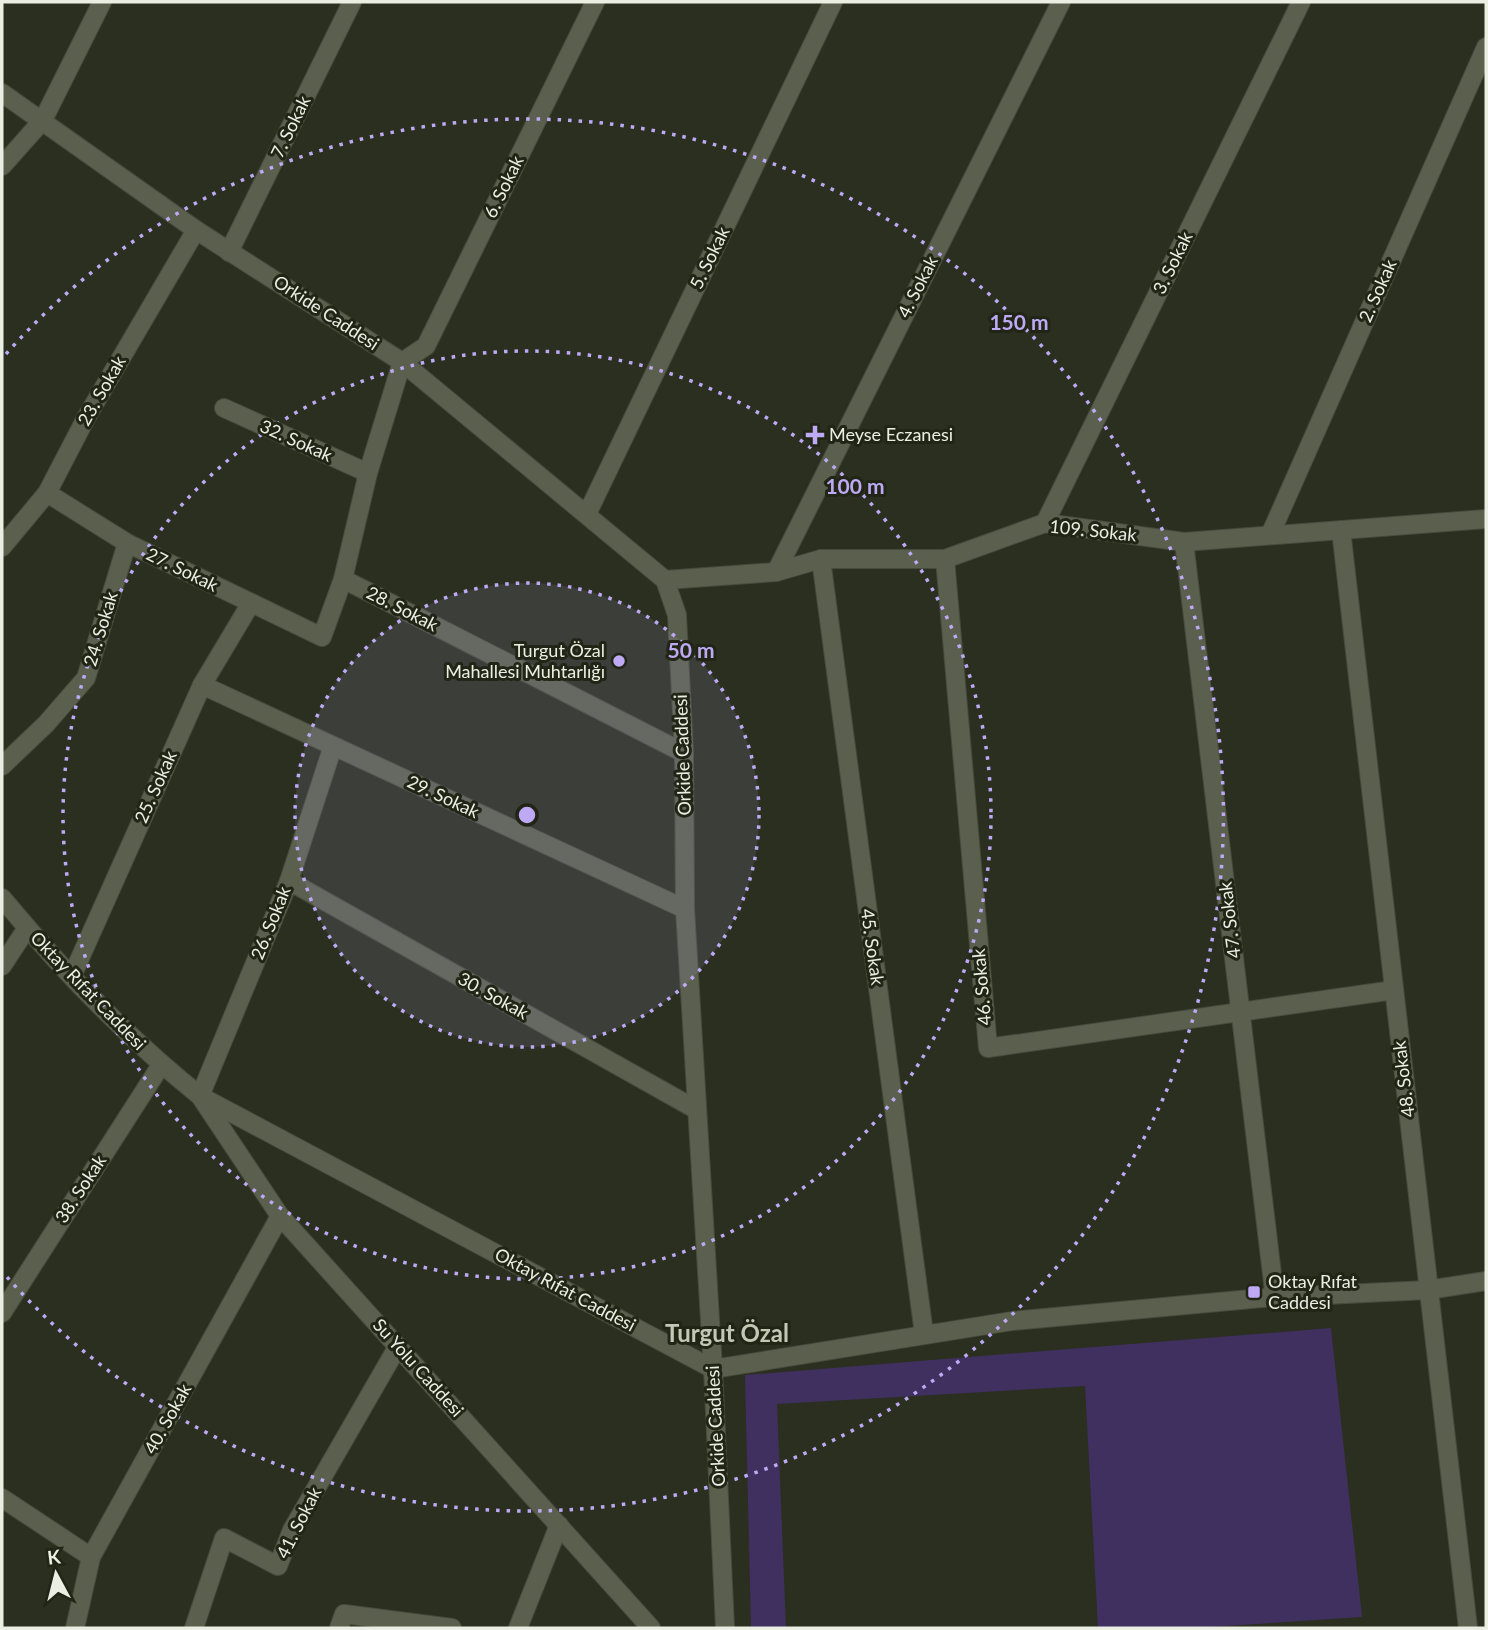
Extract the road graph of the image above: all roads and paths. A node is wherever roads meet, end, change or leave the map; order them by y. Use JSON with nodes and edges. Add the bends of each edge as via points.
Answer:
{"nodes":[{"id":1,"x":102,"y":2,"type":"edge"},
{"id":2,"x":352,"y":2,"type":"edge"},
{"id":3,"x":595,"y":2,"type":"edge"},
{"id":4,"x":833,"y":2,"type":"edge"},
{"id":5,"x":1061,"y":2,"type":"edge"},
{"id":6,"x":1301,"y":2,"type":"edge"},
{"id":7,"x":1486,"y":47,"type":"edge"},
{"id":8,"x":2,"y":93,"type":"edge"},
{"id":9,"x":43,"y":121,"type":"junction"},
{"id":10,"x":2,"y":166,"type":"edge"},
{"id":11,"x":196,"y":230,"type":"junction"},
{"id":12,"x":229,"y":252,"type":"junction"},
{"id":13,"x":402,"y":362,"type":"junction"},
{"id":14,"x":223,"y":408,"type":"dead end"},
{"id":15,"x":368,"y":473,"type":"junction"},
{"id":16,"x":47,"y":493,"type":"junction"},
{"id":17,"x":586,"y":514,"type":"junction"},
{"id":18,"x":1486,"y":519,"type":"edge"},
{"id":19,"x":1045,"y":523,"type":"junction"},
{"id":20,"x":1341,"y":530,"type":"junction"},
{"id":21,"x":1270,"y":535,"type":"junction"},
{"id":22,"x":1184,"y":541,"type":"junction"},
{"id":23,"x":127,"y":542,"type":"junction"},
{"id":24,"x":2,"y":547,"type":"edge"},
{"id":25,"x":821,"y":559,"type":"junction"},
{"id":26,"x":945,"y":559,"type":"junction"},
{"id":27,"x":776,"y":572,"type":"junction"},
{"id":28,"x":343,"y":579,"type":"junction"},
{"id":29,"x":665,"y":580,"type":"junction"},
{"id":30,"x":251,"y":603,"type":"junction"},
{"id":31,"x":322,"y":637,"type":"joint"},
{"id":32,"x":202,"y":684,"type":"junction"},
{"id":33,"x":333,"y":746,"type":"junction"},
{"id":34,"x":684,"y":753,"type":"junction"},
{"id":35,"x":2,"y":766,"type":"edge"},
{"id":36,"x":289,"y":881,"type":"junction"},
{"id":37,"x":2,"y":898,"type":"edge"},
{"id":38,"x":685,"y":909,"type":"junction"},
{"id":39,"x":27,"y":928,"type":"junction"},
{"id":40,"x":2,"y":966,"type":"edge"},
{"id":41,"x":72,"y":976,"type":"junction"},
{"id":42,"x":1394,"y":990,"type":"junction"},
{"id":43,"x":1241,"y":1012,"type":"junction"},
{"id":44,"x":161,"y":1065,"type":"junction"},
{"id":45,"x":200,"y":1096,"type":"junction"},
{"id":46,"x":697,"y":1110,"type":"junction"},
{"id":47,"x":280,"y":1216,"type":"junction"},
{"id":48,"x":1486,"y":1282,"type":"edge"},
{"id":49,"x":1428,"y":1290,"type":"junction"},
{"id":50,"x":1275,"y":1299,"type":"junction"},
{"id":51,"x":2,"y":1313,"type":"edge"},
{"id":52,"x":924,"y":1334,"type":"junction"},
{"id":53,"x":398,"y":1346,"type":"junction"},
{"id":54,"x":713,"y":1369,"type":"junction"},
{"id":55,"x":2,"y":1498,"type":"edge"},
{"id":56,"x":559,"y":1525,"type":"junction"},
{"id":57,"x":90,"y":1557,"type":"junction"},
{"id":58,"x":75,"y":1628,"type":"edge"},
{"id":59,"x":194,"y":1628,"type":"edge"},
{"id":60,"x":339,"y":1628,"type":"edge"},
{"id":61,"x":452,"y":1628,"type":"edge"},
{"id":62,"x":518,"y":1628,"type":"edge"},
{"id":63,"x":651,"y":1628,"type":"edge"},
{"id":64,"x":725,"y":1628,"type":"edge"},
{"id":65,"x":1468,"y":1628,"type":"edge"}],
"edges":[{"from":1,"to":9,"type":"street"},
{"from":2,"to":12,"type":"street","name":"7. Sokak"},
{"from":3,"to":13,"type":"street","name":"6. Sokak","via":[[426,346]]},
{"from":4,"to":17,"type":"street","name":"5. Sokak"},
{"from":5,"to":27,"type":"street","name":"4. Sokak"},
{"from":6,"to":19,"type":"street","name":"3. Sokak"},
{"from":7,"to":21,"type":"street","name":"2. Sokak"},
{"from":8,"to":9,"type":"street","name":"Orkide Caddesi"},
{"from":9,"to":10,"type":"street"},
{"from":9,"to":11,"type":"street","name":"Orkide Caddesi"},
{"from":11,"to":12,"type":"street","name":"Orkide Caddesi"},
{"from":11,"to":16,"type":"street","name":"23. Sokak"},
{"from":12,"to":13,"type":"street","name":"Orkide Caddesi"},
{"from":13,"to":15,"type":"street","name":"28. Sokak"},
{"from":13,"to":17,"type":"street","name":"Orkide Caddesi"},
{"from":14,"to":15,"type":"street","name":"32. Sokak"},
{"from":15,"to":28,"type":"street","name":"28. Sokak"},
{"from":16,"to":23,"type":"street","name":"27. Sokak"},
{"from":16,"to":24,"type":"street","name":"23. Sokak"},
{"from":17,"to":29,"type":"street","name":"Orkide Caddesi"},
{"from":18,"to":20,"type":"street","name":"109. Sokak"},
{"from":19,"to":22,"type":"street","name":"109. Sokak"},
{"from":19,"to":26,"type":"street","name":"109. Sokak"},
{"from":20,"to":21,"type":"street","name":"109. Sokak"},
{"from":20,"to":42,"type":"street","name":"48. Sokak"},
{"from":21,"to":22,"type":"street","name":"109. Sokak"},
{"from":22,"to":43,"type":"street","name":"47. Sokak"},
{"from":23,"to":30,"type":"street","name":"27. Sokak"},
{"from":23,"to":35,"type":"street","name":"24. Sokak","via":[[86,678]]},
{"from":25,"to":26,"type":"street","name":"109. Sokak"},
{"from":25,"to":27,"type":"street","name":"109. Sokak"},
{"from":25,"to":52,"type":"street","name":"45. Sokak"},
{"from":26,"to":43,"type":"street","name":"46. Sokak","via":[[988,1048]]},
{"from":27,"to":29,"type":"street","name":"109. Sokak"},
{"from":28,"to":31,"type":"street","name":"28. Sokak"},
{"from":28,"to":34,"type":"street","name":"28. Sokak"},
{"from":29,"to":34,"type":"street","name":"Orkide Caddesi","via":[[677,615]]},
{"from":30,"to":31,"type":"street","name":"27. Sokak"},
{"from":30,"to":32,"type":"street","name":"25. Sokak"},
{"from":32,"to":33,"type":"street","name":"29. Sokak"},
{"from":32,"to":41,"type":"street","name":"25. Sokak"},
{"from":33,"to":36,"type":"street","name":"26. Sokak"},
{"from":33,"to":38,"type":"street","name":"29. Sokak"},
{"from":34,"to":38,"type":"street","name":"Orkide Caddesi"},
{"from":36,"to":45,"type":"street","name":"26. Sokak"},
{"from":36,"to":46,"type":"street","name":"30. Sokak"},
{"from":37,"to":39,"type":"street","name":"Oktay Rıfat Caddesi"},
{"from":38,"to":46,"type":"street","name":"Orkide Caddesi"},
{"from":39,"to":40,"type":"street"},
{"from":39,"to":41,"type":"street","name":"Oktay Rıfat Caddesi"},
{"from":41,"to":44,"type":"street","name":"Oktay Rıfat Caddesi"},
{"from":42,"to":43,"type":"street","name":"46. Sokak"},
{"from":42,"to":49,"type":"street","name":"48. Sokak"},
{"from":43,"to":50,"type":"street","name":"47. Sokak"},
{"from":44,"to":45,"type":"street","name":"Oktay Rıfat Caddesi"},
{"from":44,"to":51,"type":"street","name":"38. Sokak"},
{"from":45,"to":47,"type":"street","name":"Su Yolu Caddesi"},
{"from":45,"to":54,"type":"street","name":"Oktay Rıfat Caddesi"},
{"from":46,"to":54,"type":"street","name":"Orkide Caddesi"},
{"from":47,"to":53,"type":"street","name":"Su Yolu Caddesi"},
{"from":47,"to":57,"type":"street","name":"40. Sokak"},
{"from":48,"to":49,"type":"street"},
{"from":49,"to":50,"type":"street"},
{"from":49,"to":65,"type":"street","name":"48. Sokak"},
{"from":50,"to":52,"type":"street","via":[[1026,1320]]},
{"from":52,"to":54,"type":"street"},
{"from":53,"to":56,"type":"street","name":"Su Yolu Caddesi"},
{"from":53,"to":59,"type":"street","name":"41. Sokak","via":[[292,1530],[278,1566],[224,1538]]},
{"from":54,"to":64,"type":"street","name":"Orkide Caddesi"},
{"from":55,"to":57,"type":"street"},
{"from":56,"to":62,"type":"street"},
{"from":56,"to":63,"type":"street","name":"Su Yolu Caddesi"},
{"from":57,"to":58,"type":"street","name":"40. Sokak"},
{"from":60,"to":61,"type":"street","via":[[344,1614]]}]}
